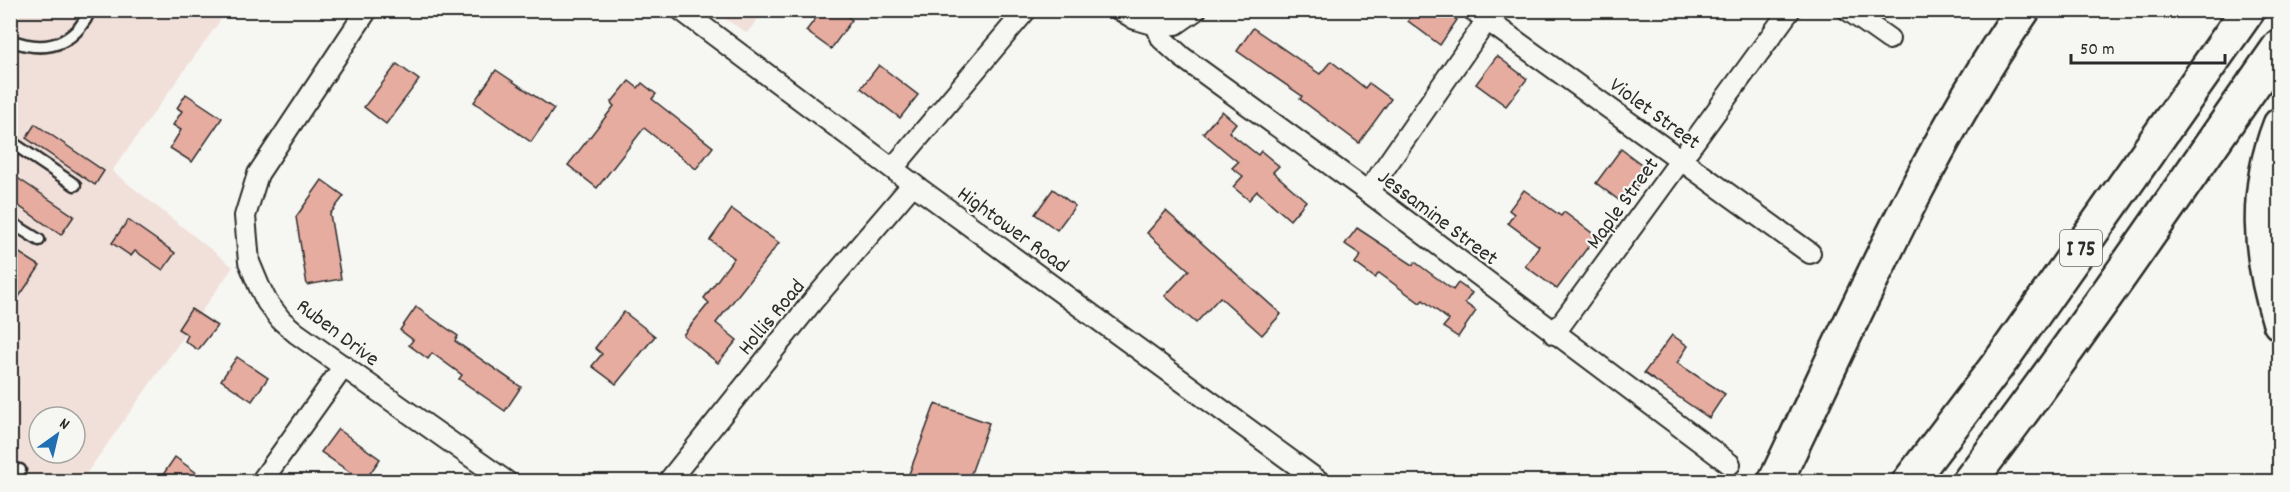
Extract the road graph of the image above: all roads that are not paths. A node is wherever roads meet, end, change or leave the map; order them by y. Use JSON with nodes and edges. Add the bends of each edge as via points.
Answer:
{"nodes":[{"id":1,"x":88,"y":10,"type":"edge"},
{"id":2,"x":367,"y":10,"type":"edge"},
{"id":3,"x":681,"y":10,"type":"edge"},
{"id":4,"x":1026,"y":10,"type":"edge"},
{"id":5,"x":1120,"y":10,"type":"edge"},
{"id":6,"x":1196,"y":10,"type":"edge"},
{"id":7,"x":1790,"y":10,"type":"edge"},
{"id":8,"x":1848,"y":10,"type":"edge"},
{"id":9,"x":2023,"y":10,"type":"edge"},
{"id":10,"x":2247,"y":10,"type":"edge"},
{"id":11,"x":1484,"y":14,"type":"edge"},
{"id":12,"x":1156,"y":25,"type":"junction"},
{"id":13,"x":1888,"y":39,"type":"dead end"},
{"id":14,"x":10,"y":40,"type":"edge"},
{"id":15,"x":2280,"y":46,"type":"edge"},
{"id":16,"x":2280,"y":126,"type":"edge"},
{"id":17,"x":10,"y":155,"type":"edge"},
{"id":18,"x":1681,"y":160,"type":"junction"},
{"id":19,"x":893,"y":168,"type":"junction"},
{"id":20,"x":913,"y":184,"type":"junction"},
{"id":21,"x":75,"y":185,"type":"dead end"},
{"id":22,"x":1368,"y":192,"type":"junction"},
{"id":23,"x":10,"y":222,"type":"edge"},
{"id":24,"x":39,"y":240,"type":"dead end"},
{"id":25,"x":1810,"y":253,"type":"dead end"},
{"id":26,"x":2280,"y":323,"type":"edge"},
{"id":27,"x":1554,"y":334,"type":"junction"},
{"id":28,"x":344,"y":366,"type":"junction"},
{"id":29,"x":1730,"y":464,"type":"dead end"},
{"id":30,"x":20,"y":470,"type":"dead end"},
{"id":31,"x":13,"y":482,"type":"edge"},
{"id":32,"x":261,"y":482,"type":"edge"},
{"id":33,"x":507,"y":482,"type":"edge"},
{"id":34,"x":668,"y":482,"type":"edge"},
{"id":35,"x":1320,"y":482,"type":"edge"},
{"id":36,"x":1775,"y":482,"type":"edge"},
{"id":37,"x":1909,"y":482,"type":"edge"},
{"id":38,"x":1970,"y":482,"type":"edge"}],
"edges":[{"from":1,"to":14,"type":"lane","via":[[88,17],[63,42],[45,48]]},
{"from":2,"to":28,"type":"street","name":"Ruben Drive","via":[[258,174],[245,216],[249,262],[267,302],[296,333]]},
{"from":3,"to":19,"type":"street","name":"Hightower Road"},
{"from":4,"to":19,"type":"street"},
{"from":5,"to":12,"type":"street"},
{"from":6,"to":12,"type":"street","via":[[1176,24]]},
{"from":7,"to":18,"type":"street","name":"Maple Street"},
{"from":8,"to":13,"type":"street"},
{"from":9,"to":36,"type":"highway","via":[[1912,197]]},
{"from":10,"to":37,"type":"highway","number":"I 75","via":[[2003,358]]},
{"from":11,"to":18,"type":"street","name":"Violet Street"},
{"from":11,"to":22,"type":"street"},
{"from":12,"to":22,"type":"street","name":"Jessamine Street","via":[[1162,39],[1182,57]]},
{"from":15,"to":38,"type":"highway","number":"I 75"},
{"from":16,"to":26,"type":"highway","via":[[2267,166],[2262,223],[2266,274]]},
{"from":17,"to":21,"type":"lane","via":[[17,146]]},
{"from":18,"to":25,"type":"street","name":"Violet Street"},
{"from":18,"to":27,"type":"street","name":"Maple Street"},
{"from":19,"to":20,"type":"street","name":"Hightower Road"},
{"from":20,"to":34,"type":"street","name":"Hollis Road","via":[[804,311]]},
{"from":20,"to":35,"type":"street","name":"Hightower Road"},
{"from":22,"to":27,"type":"street","name":"Jessamine Street"},
{"from":23,"to":24,"type":"lane"},
{"from":27,"to":29,"type":"street","name":"Jessamine Street"},
{"from":28,"to":32,"type":"street"},
{"from":28,"to":33,"type":"street","name":"Ruben Drive"},
{"from":30,"to":31,"type":"lane"}]}
